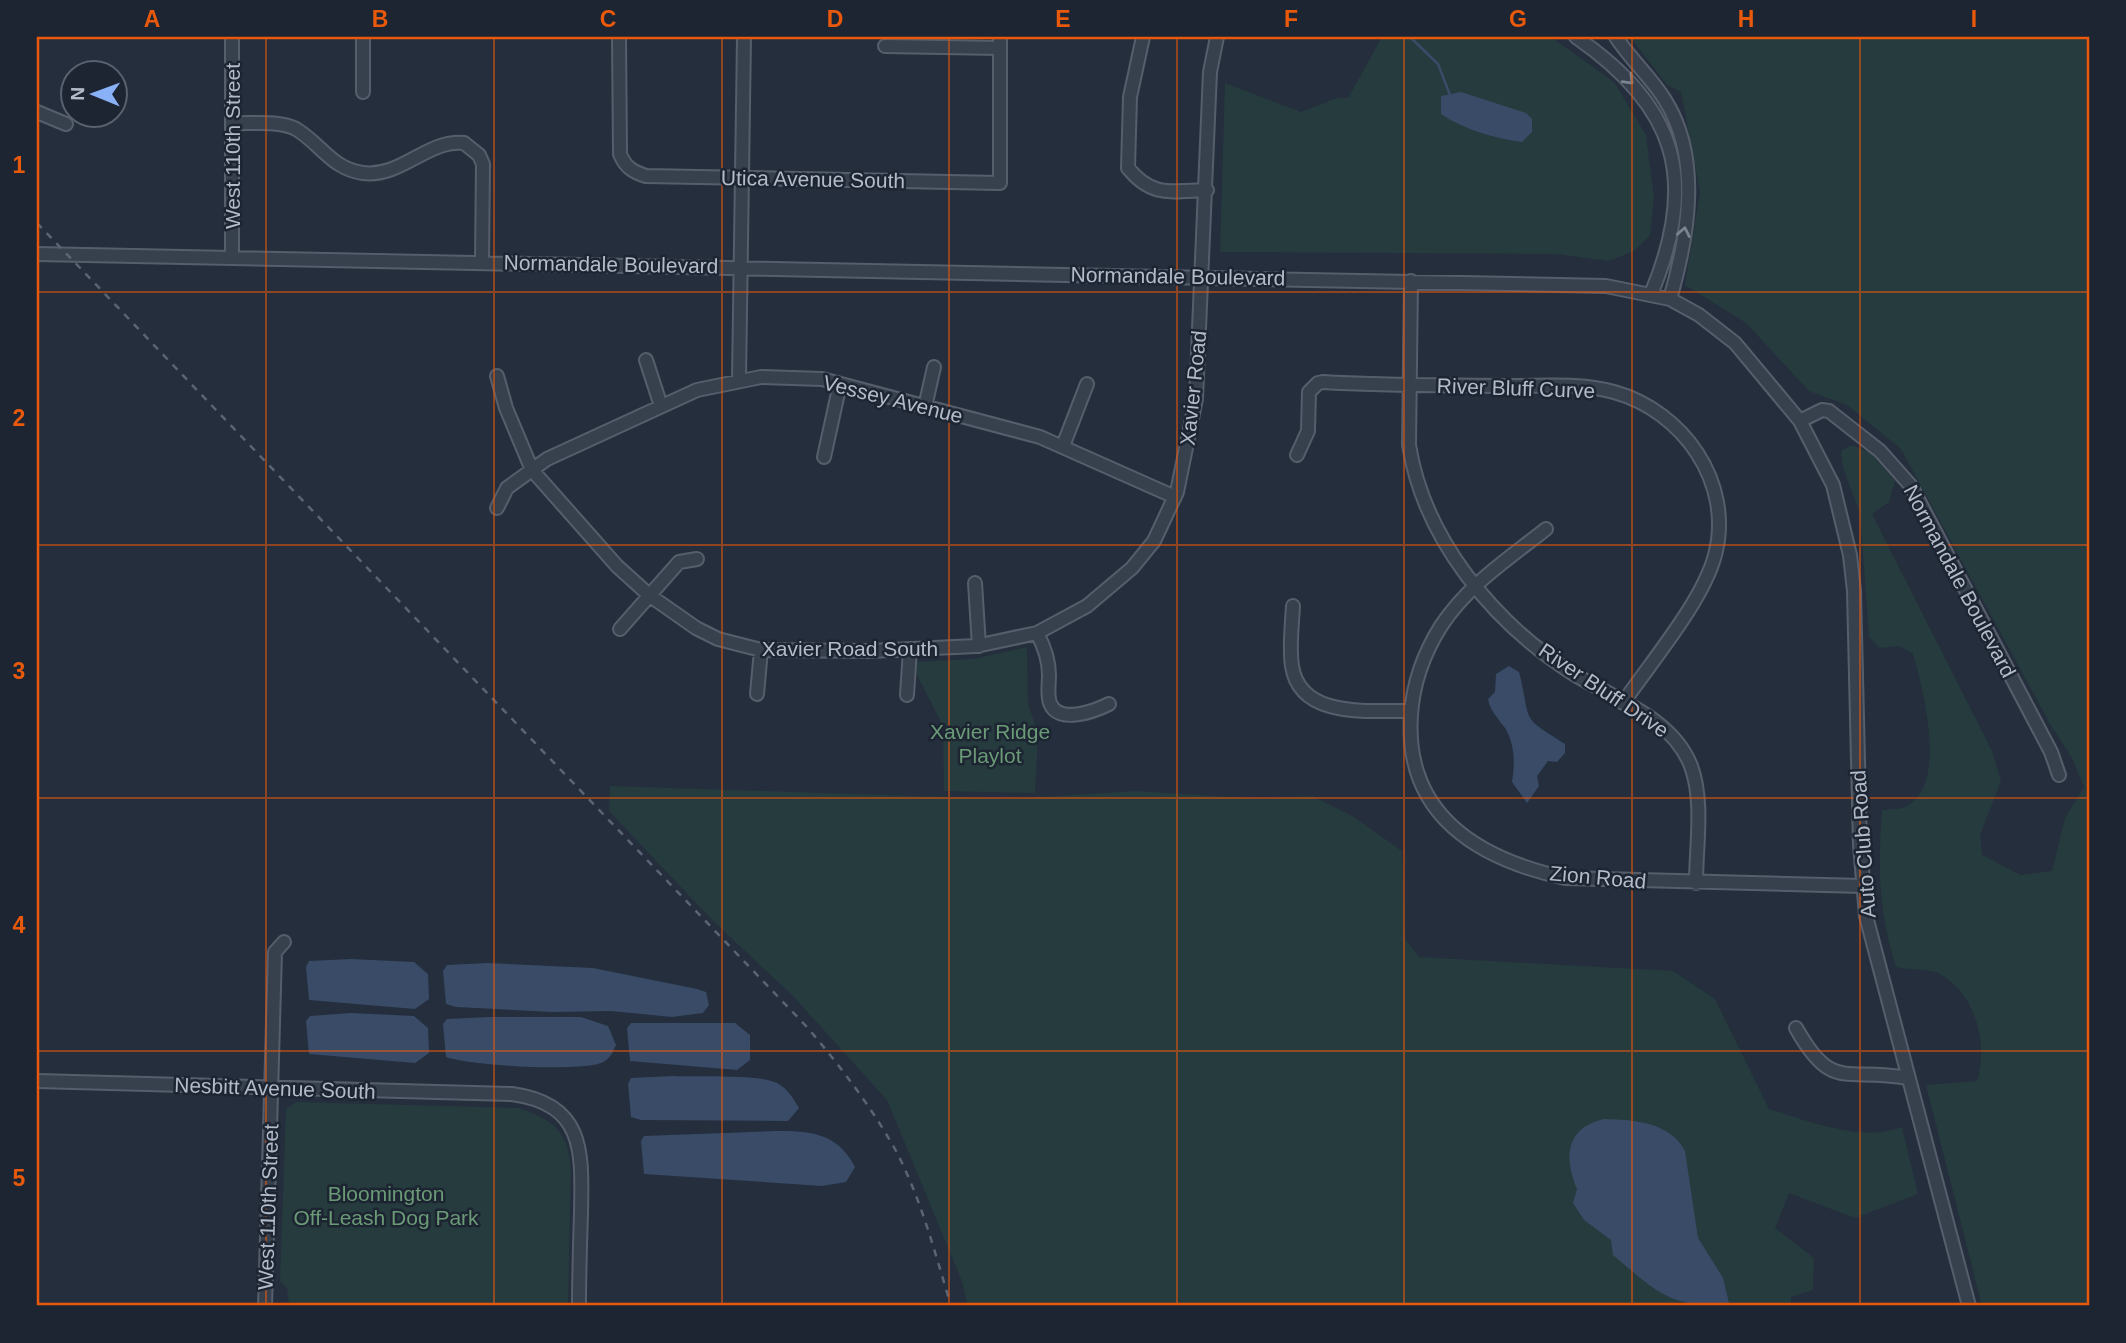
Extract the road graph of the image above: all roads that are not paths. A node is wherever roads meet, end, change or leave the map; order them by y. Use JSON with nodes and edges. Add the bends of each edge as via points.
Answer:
{"nodes":[{"id":1,"x":232,"y":37,"type":"edge"},
{"id":2,"x":363,"y":37,"type":"edge"},
{"id":3,"x":619,"y":37,"type":"edge"},
{"id":4,"x":744,"y":37,"type":"edge"},
{"id":5,"x":1143,"y":37,"type":"edge"},
{"id":6,"x":1217,"y":37,"type":"edge"},
{"id":7,"x":1576,"y":37,"type":"edge"},
{"id":8,"x":1616,"y":37,"type":"edge"},
{"id":9,"x":1000,"y":42,"type":"edge"},
{"id":10,"x":885,"y":46,"type":"dead end"},
{"id":11,"x":363,"y":92,"type":"dead end"},
{"id":12,"x":37,"y":112,"type":"edge"},
{"id":13,"x":60,"y":122,"type":"edge"},
{"id":14,"x":232,"y":123,"type":"junction"},
{"id":15,"x":743,"y":178,"type":"junction"},
{"id":16,"x":1207,"y":190,"type":"junction"},
{"id":17,"x":37,"y":254,"type":"edge"},
{"id":18,"x":232,"y":256,"type":"junction"},
{"id":19,"x":482,"y":262,"type":"junction"},
{"id":20,"x":741,"y":267,"type":"junction"},
{"id":21,"x":1201,"y":276,"type":"junction"},
{"id":22,"x":1411,"y":281,"type":"junction"},
{"id":23,"x":1651,"y":294,"type":"junction"},
{"id":24,"x":1670,"y":299,"type":"junction"},
{"id":25,"x":646,"y":360,"type":"dead end"},
{"id":26,"x":934,"y":367,"type":"dead end"},
{"id":27,"x":497,"y":376,"type":"dead end"},
{"id":28,"x":739,"y":379,"type":"junction"},
{"id":29,"x":840,"y":384,"type":"junction"},
{"id":30,"x":1087,"y":384,"type":"dead end"},
{"id":31,"x":1409,"y":384,"type":"junction"},
{"id":32,"x":661,"y":407,"type":"junction"},
{"id":33,"x":925,"y":407,"type":"junction"},
{"id":34,"x":1800,"y":421,"type":"junction"},
{"id":35,"x":1063,"y":446,"type":"junction"},
{"id":36,"x":1297,"y":455,"type":"dead end"},
{"id":37,"x":824,"y":457,"type":"dead end"},
{"id":38,"x":532,"y":470,"type":"junction"},
{"id":39,"x":1175,"y":498,"type":"junction"},
{"id":40,"x":497,"y":508,"type":"dead end"},
{"id":41,"x":1546,"y":529,"type":"dead end"},
{"id":42,"x":697,"y":559,"type":"dead end"},
{"id":43,"x":975,"y":583,"type":"dead end"},
{"id":44,"x":1475,"y":584,"type":"junction"},
{"id":45,"x":649,"y":595,"type":"junction"},
{"id":46,"x":1293,"y":606,"type":"dead end"},
{"id":47,"x":620,"y":629,"type":"dead end"},
{"id":48,"x":1037,"y":633,"type":"junction"},
{"id":49,"x":979,"y":646,"type":"junction"},
{"id":50,"x":910,"y":649,"type":"junction"},
{"id":51,"x":761,"y":650,"type":"junction"},
{"id":52,"x":757,"y":694,"type":"dead end"},
{"id":53,"x":907,"y":695,"type":"dead end"},
{"id":54,"x":1623,"y":703,"type":"junction"},
{"id":55,"x":1109,"y":704,"type":"dead end"},
{"id":56,"x":1411,"y":711,"type":"junction"},
{"id":57,"x":2059,"y":775,"type":"dead end"},
{"id":58,"x":1696,"y":883,"type":"junction"},
{"id":59,"x":1862,"y":886,"type":"junction"},
{"id":60,"x":284,"y":942,"type":"dead end"},
{"id":61,"x":1796,"y":1028,"type":"dead end"},
{"id":62,"x":1908,"y":1078,"type":"junction"},
{"id":63,"x":37,"y":1081,"type":"edge"},
{"id":64,"x":271,"y":1088,"type":"junction"},
{"id":65,"x":265,"y":1306,"type":"edge"},
{"id":66,"x":579,"y":1306,"type":"edge"},
{"id":67,"x":1969,"y":1306,"type":"edge"}],
"edges":[{"from":1,"to":14,"type":"street","name":"West 110th Street"},
{"from":2,"to":11,"type":"street"},
{"from":3,"to":15,"type":"street","name":"Utica Avenue South","via":[[620,154],[627,167],[646,176]]},
{"from":4,"to":15,"type":"street"},
{"from":5,"to":16,"type":"street","via":[[1129,107],[1128,167],[1142,184],[1160,191]]},
{"from":6,"to":16,"type":"street","name":"Xavier Road","via":[[1210,72]]},
{"from":7,"to":23,"type":"street","one_way":true,"via":[[1629,79],[1659,118],[1666,136],[1674,170],[1675,208],[1664,262]]},
{"from":24,"to":8,"type":"street","one_way":true,"via":[[1688,215],[1688,174],[1679,130],[1667,102]]},
{"from":9,"to":10,"type":"street"},
{"from":9,"to":15,"type":"street","name":"Utica Avenue South","via":[[1000,183]]},
{"from":12,"to":13,"type":"street"},
{"from":14,"to":18,"type":"street","name":"West 110th Street"},
{"from":14,"to":19,"type":"street","via":[[295,128],[332,162],[362,173],[393,170],[444,144],[464,142],[480,155],[483,164]]},
{"from":15,"to":20,"type":"street"},
{"from":16,"to":21,"type":"street","name":"Xavier Road"},
{"from":17,"to":18,"type":"street","name":"Normandale Boulevard"},
{"from":18,"to":19,"type":"street","name":"Normandale Boulevard"},
{"from":19,"to":20,"type":"street","name":"Normandale Boulevard"},
{"from":20,"to":21,"type":"street","name":"Normandale Boulevard"},
{"from":20,"to":28,"type":"street"},
{"from":21,"to":22,"type":"street","name":"Normandale Boulevard"},
{"from":21,"to":39,"type":"street","name":"Xavier Road","via":[[1196,399]]},
{"from":22,"to":23,"type":"street","name":"Normandale Boulevard","via":[[1606,286]]},
{"from":22,"to":31,"type":"street","name":"River Bluff Drive"},
{"from":23,"to":24,"type":"street","name":"Normandale Boulevard"},
{"from":24,"to":34,"type":"street","name":"Normandale Boulevard","via":[[1735,343]]},
{"from":25,"to":32,"type":"street"},
{"from":26,"to":33,"type":"street"},
{"from":27,"to":38,"type":"street","name":"Xavier Road South"},
{"from":28,"to":29,"type":"street","name":"Vessey Avenue","via":[[809,378]]},
{"from":28,"to":32,"type":"street","name":"Vessey Avenue","via":[[697,390]]},
{"from":29,"to":33,"type":"street","name":"Vessey Avenue"},
{"from":29,"to":37,"type":"street"},
{"from":30,"to":35,"type":"street"},
{"from":31,"to":36,"type":"street","name":"River Bluff Curve","via":[[1318,383],[1310,392],[1308,431]]},
{"from":31,"to":44,"type":"street","name":"River Bluff Drive","via":[[1409,446],[1421,495],[1444,542]]},
{"from":31,"to":54,"type":"street","name":"River Bluff Curve","via":[[1614,392],[1674,426],[1700,457],[1710,474],[1717,504],[1715,554],[1699,592]]},
{"from":32,"to":38,"type":"street","name":"Vessey Avenue"},
{"from":33,"to":35,"type":"street","name":"Vessey Avenue"},
{"from":34,"to":57,"type":"street","name":"Normandale Boulevard","via":[[1829,411],[1880,451],[1911,486]]},
{"from":34,"to":59,"type":"street","name":"Auto Club Road","via":[[1833,485],[1850,555]]},
{"from":35,"to":39,"type":"street","name":"Vessey Avenue"},
{"from":38,"to":40,"type":"street","name":"Vessey Avenue","via":[[507,488]]},
{"from":38,"to":45,"type":"street","name":"Xavier Road South","via":[[617,566]]},
{"from":39,"to":48,"type":"street","name":"Xavier Road South","via":[[1154,541],[1111,589]]},
{"from":41,"to":44,"type":"street","name":"Zion Road"},
{"from":42,"to":45,"type":"street","via":[[679,562]]},
{"from":43,"to":49,"type":"street"},
{"from":44,"to":54,"type":"street","name":"River Bluff Drive","via":[[1539,648]]},
{"from":44,"to":56,"type":"street","name":"Zion Road","via":[[1428,649]]},
{"from":45,"to":47,"type":"street"},
{"from":45,"to":51,"type":"street","name":"Xavier Road South","via":[[718,639]]},
{"from":46,"to":56,"type":"street","via":[[1292,668],[1311,699],[1333,708]]},
{"from":48,"to":49,"type":"street","name":"Xavier Road South"},
{"from":48,"to":55,"type":"street","via":[[1047,658],[1054,709],[1090,714]]},
{"from":49,"to":50,"type":"street","name":"Xavier Road South"},
{"from":50,"to":51,"type":"street","name":"Xavier Road South"},
{"from":50,"to":53,"type":"street"},
{"from":51,"to":52,"type":"street"},
{"from":54,"to":58,"type":"street","name":"River Bluff Drive","via":[[1662,725],[1692,767],[1697,801]]},
{"from":56,"to":58,"type":"street","name":"Zion Road","via":[[1412,757],[1422,789],[1441,816],[1486,850],[1566,878]]},
{"from":58,"to":59,"type":"street","name":"Zion Road"},
{"from":59,"to":62,"type":"street","name":"Auto Club Road"},
{"from":60,"to":64,"type":"street","name":"West 110th Street","via":[[275,953]]},
{"from":61,"to":62,"type":"street","via":[[1817,1061],[1836,1073]]},
{"from":62,"to":67,"type":"street","name":"Auto Club Road"},
{"from":63,"to":64,"type":"street","name":"Nesbitt Avenue South"},
{"from":64,"to":65,"type":"street","name":"West 110th Street"},
{"from":64,"to":66,"type":"street","name":"Nesbitt Avenue South","via":[[512,1094],[543,1101],[568,1121],[576,1135],[582,1167]]}]}
